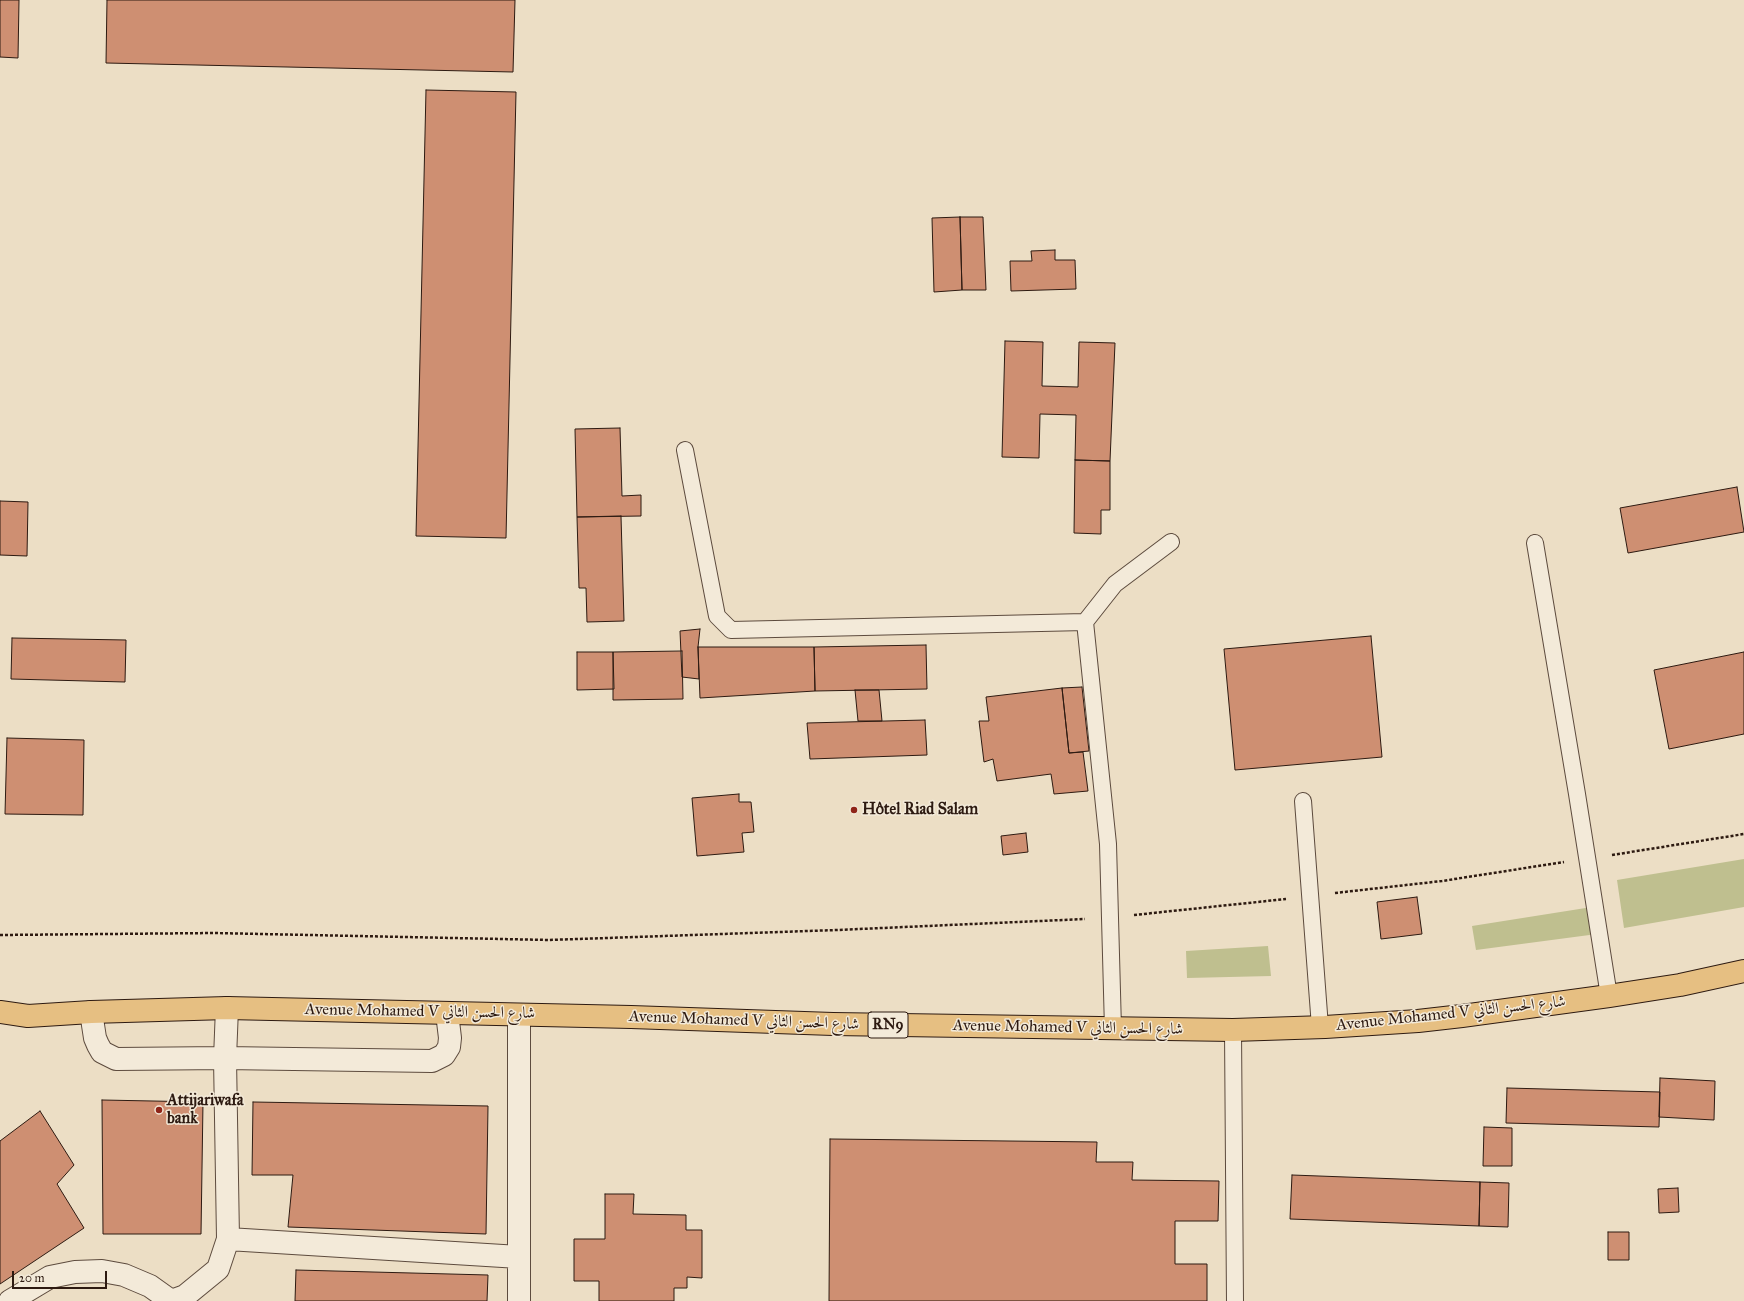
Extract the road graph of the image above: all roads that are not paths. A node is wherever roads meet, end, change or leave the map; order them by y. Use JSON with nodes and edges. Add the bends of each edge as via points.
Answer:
{"nodes":[{"id":1,"x":685,"y":450,"type":"dead end"},
{"id":2,"x":1171,"y":542,"type":"dead end"},
{"id":3,"x":1535,"y":543,"type":"dead end"},
{"id":4,"x":1085,"y":622,"type":"junction"},
{"id":5,"x":1303,"y":801,"type":"dead end"},
{"id":6,"x":1744,"y":971,"type":"edge"},
{"id":7,"x":1609,"y":996,"type":"junction"},
{"id":8,"x":227,"y":1008,"type":"junction"},
{"id":9,"x":0,"y":1012,"type":"edge"},
{"id":10,"x":91,"y":1012,"type":"junction"},
{"id":11,"x":447,"y":1013,"type":"junction"},
{"id":12,"x":519,"y":1014,"type":"junction"},
{"id":13,"x":28,"y":1016,"type":"junction"},
{"id":14,"x":0,"y":1027,"type":"edge"},
{"id":15,"x":1320,"y":1027,"type":"junction"},
{"id":16,"x":1113,"y":1029,"type":"junction"},
{"id":17,"x":1233,"y":1030,"type":"junction"},
{"id":18,"x":225,"y":1058,"type":"junction"},
{"id":19,"x":228,"y":1239,"type":"junction"},
{"id":20,"x":519,"y":1257,"type":"junction"},
{"id":21,"x":10,"y":1301,"type":"edge"},
{"id":22,"x":171,"y":1301,"type":"edge"},
{"id":23,"x":519,"y":1301,"type":"edge"},
{"id":24,"x":1235,"y":1301,"type":"edge"}],
"edges":[{"from":1,"to":4,"type":"lane","via":[[716,616],[731,630]]},
{"from":2,"to":4,"type":"lane","via":[[1115,584]]},
{"from":3,"to":7,"type":"lane"},
{"from":4,"to":16,"type":"lane","via":[[1108,844]]},
{"from":5,"to":15,"type":"lane"},
{"from":6,"to":7,"type":"main road","name":"Avenue Mohamed V شارع الحسن الثاني","number":"RN9","via":[[1680,985]]},
{"from":7,"to":15,"type":"main road","name":"Avenue Mohamed V شارع الحسن الثاني","number":"RN9","via":[[1440,1018]]},
{"from":8,"to":10,"type":"main road","name":"Avenue Mohamed V شارع الحسن الثاني","number":"RN9"},
{"from":8,"to":11,"type":"main road","name":"Avenue Mohamed V شارع الحسن الثاني","number":"RN9"},
{"from":8,"to":18,"type":"street"},
{"from":9,"to":13,"type":"main road","name":"Avenue Mohamed V شارع الحسن الثاني","number":"RN9"},
{"from":10,"to":13,"type":"main road","name":"Avenue Mohamed V شارع الحسن الثاني","number":"RN9"},
{"from":10,"to":18,"type":"street","via":[[95,1038],[102,1052],[116,1059]]},
{"from":11,"to":12,"type":"main road","name":"Avenue Mohamed V شارع الحسن الثاني","number":"RN9"},
{"from":11,"to":18,"type":"street","via":[[449,1047],[444,1055],[432,1061]]},
{"from":12,"to":16,"type":"main road","name":"Avenue Mohamed V شارع الحسن الثاني","number":"RN9","via":[[833,1024]]},
{"from":12,"to":20,"type":"street"},
{"from":13,"to":14,"type":"main road","name":"Avenue Mohamed V شارع الحسن الثاني","number":"RN9"},
{"from":15,"to":17,"type":"main road","name":"Avenue Mohamed V شارع الحسن الثاني","number":"RN9"},
{"from":16,"to":17,"type":"main road","name":"Avenue Mohamed V شارع الحسن الثاني","number":"RN9"},
{"from":17,"to":24,"type":"lane"},
{"from":18,"to":19,"type":"street"},
{"from":19,"to":20,"type":"street"},
{"from":19,"to":22,"type":"street","via":[[218,1269],[185,1296]]},
{"from":20,"to":23,"type":"street"},
{"from":21,"to":22,"type":"street","via":[[50,1277],[74,1272],[102,1271],[124,1275],[150,1286]]}]}
